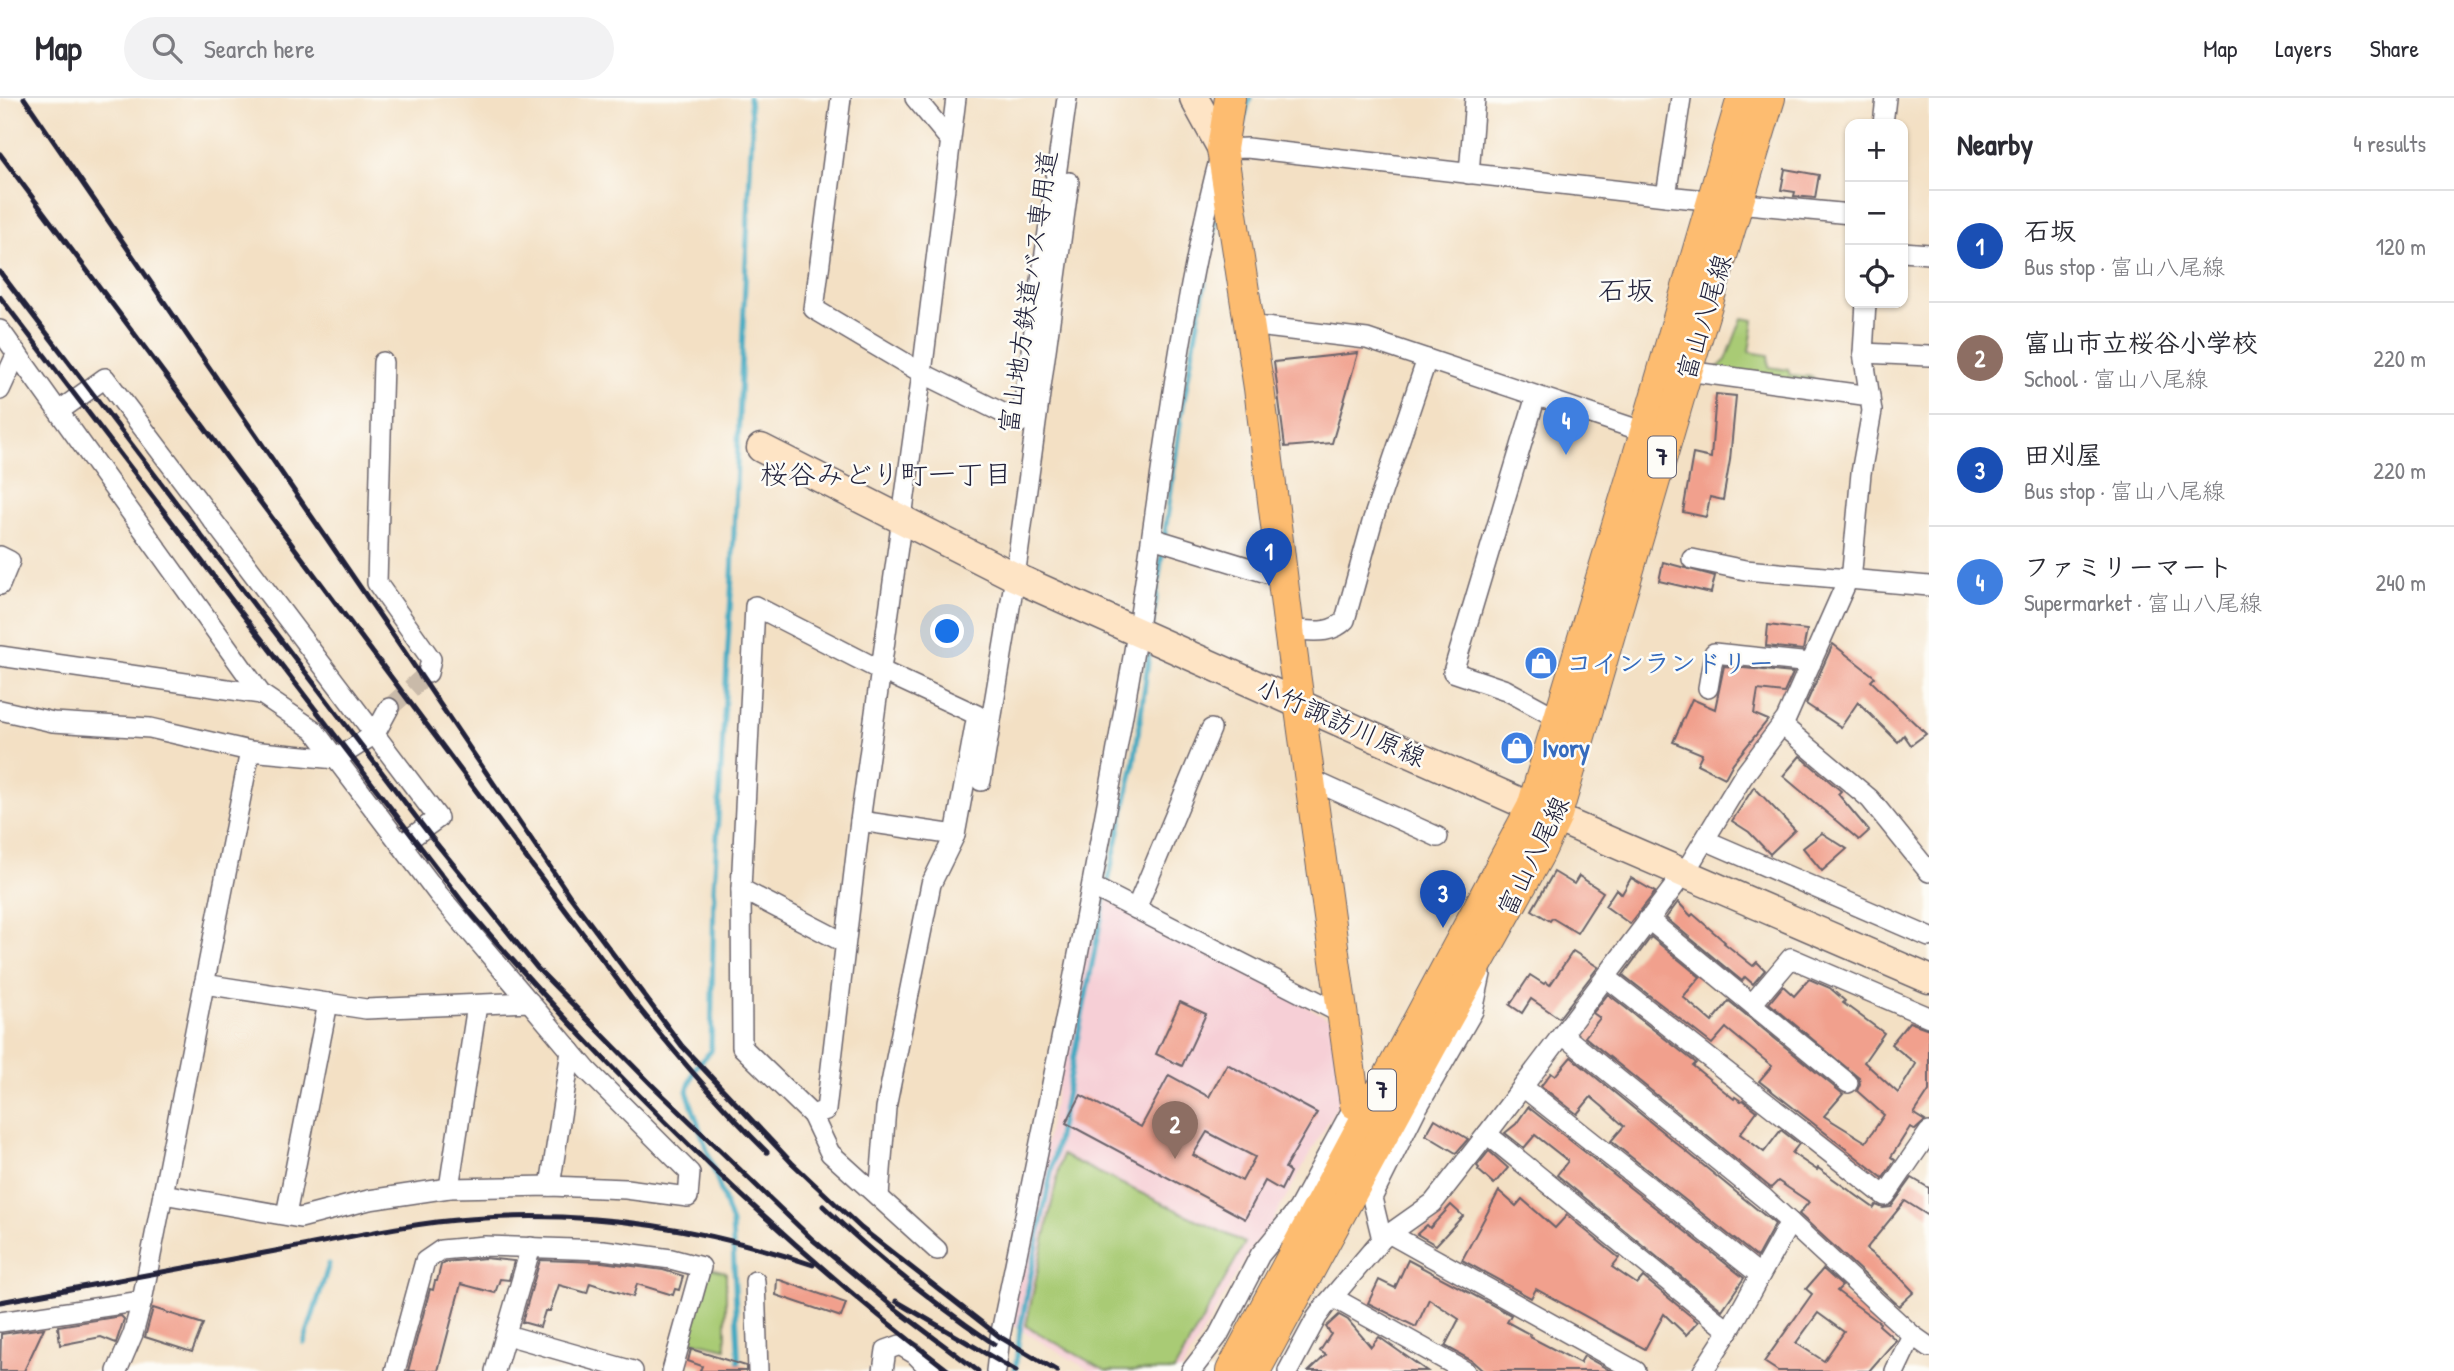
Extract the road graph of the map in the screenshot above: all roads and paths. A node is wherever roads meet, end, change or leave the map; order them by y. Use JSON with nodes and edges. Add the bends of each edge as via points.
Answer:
{"nodes":[{"id":1,"x":841,"y":98,"type":"edge"},
{"id":2,"x":915,"y":98,"type":"edge"},
{"id":3,"x":956,"y":98,"type":"edge"},
{"id":4,"x":1067,"y":98,"type":"edge"},
{"id":5,"x":1080,"y":98,"type":"edge"},
{"id":6,"x":1194,"y":98,"type":"edge"},
{"id":7,"x":1230,"y":98,"type":"edge"},
{"id":8,"x":1475,"y":98,"type":"edge"},
{"id":9,"x":1681,"y":98,"type":"edge"},
{"id":10,"x":1742,"y":98,"type":"edge"},
{"id":11,"x":1770,"y":98,"type":"edge"},
{"id":12,"x":1886,"y":98,"type":"edge"},
{"id":13,"x":1884,"y":119,"type":"edge"},
{"id":14,"x":950,"y":140,"type":"junction"},
{"id":15,"x":1222,"y":149,"type":"junction"},
{"id":16,"x":1469,"y":174,"type":"junction"},
{"id":17,"x":1666,"y":196,"type":"junction"},
{"id":18,"x":1726,"y":202,"type":"junction"},
{"id":19,"x":1845,"y":214,"type":"edge"},
{"id":20,"x":1908,"y":252,"type":"edge"},
{"id":21,"x":1929,"y":254,"type":"edge"},
{"id":22,"x":1866,"y":308,"type":"edge"},
{"id":23,"x":1248,"y":325,"type":"junction"},
{"id":24,"x":0,"y":330,"type":"edge"},
{"id":25,"x":16,"y":353,"type":"junction"},
{"id":26,"x":1863,"y":354,"type":"junction"},
{"id":27,"x":1929,"y":356,"type":"edge"},
{"id":28,"x":1427,"y":359,"type":"junction"},
{"id":29,"x":383,"y":362,"type":"dead end"},
{"id":30,"x":1687,"y":371,"type":"junction"},
{"id":31,"x":922,"y":373,"type":"junction"},
{"id":32,"x":0,"y":390,"type":"edge"},
{"id":33,"x":1536,"y":396,"type":"junction"},
{"id":34,"x":1870,"y":396,"type":"junction"},
{"id":35,"x":58,"y":411,"type":"junction"},
{"id":36,"x":1645,"y":432,"type":"junction"},
{"id":37,"x":761,"y":448,"type":"dead end"},
{"id":38,"x":901,"y":519,"type":"junction"},
{"id":39,"x":1152,"y":538,"type":"junction"},
{"id":40,"x":0,"y":556,"type":"edge"},
{"id":41,"x":1692,"y":559,"type":"dead end"},
{"id":42,"x":1016,"y":577,"type":"junction"},
{"id":43,"x":1283,"y":578,"type":"junction"},
{"id":44,"x":1848,"y":578,"type":"junction"},
{"id":45,"x":0,"y":584,"type":"edge"},
{"id":46,"x":1929,"y":586,"type":"edge"},
{"id":47,"x":1289,"y":629,"type":"junction"},
{"id":48,"x":1137,"y":632,"type":"junction"},
{"id":49,"x":0,"y":656,"type":"edge"},
{"id":50,"x":1811,"y":663,"type":"junction"},
{"id":51,"x":880,"y":670,"type":"junction"},
{"id":52,"x":428,"y":673,"type":"dead end"},
{"id":53,"x":1708,"y":688,"type":"dead end"},
{"id":54,"x":261,"y":694,"type":"junction"},
{"id":55,"x":1300,"y":705,"type":"junction"},
{"id":56,"x":389,"y":708,"type":"tunnel mouth"},
{"id":57,"x":0,"y":710,"type":"edge"},
{"id":58,"x":1559,"y":719,"type":"junction"},
{"id":59,"x":1782,"y":725,"type":"junction"},
{"id":60,"x":1211,"y":729,"type":"dead end"},
{"id":61,"x":375,"y":734,"type":"junction"},
{"id":62,"x":250,"y":751,"type":"junction"},
{"id":63,"x":336,"y":759,"type":"junction"},
{"id":64,"x":1310,"y":779,"type":"junction"},
{"id":65,"x":981,"y":781,"type":"dead end"},
{"id":66,"x":1544,"y":813,"type":"junction"},
{"id":67,"x":860,"y":821,"type":"junction"},
{"id":68,"x":955,"y":835,"type":"junction"},
{"id":69,"x":1438,"y":837,"type":"dead end"},
{"id":70,"x":1705,"y":840,"type":"junction"},
{"id":71,"x":401,"y":845,"type":"junction"},
{"id":72,"x":1685,"y":872,"type":"junction"},
{"id":73,"x":1929,"y":872,"type":"edge"},
{"id":74,"x":1093,"y":887,"type":"junction"},
{"id":75,"x":741,"y":889,"type":"junction"},
{"id":76,"x":1136,"y":909,"type":"junction"},
{"id":77,"x":1648,"y":919,"type":"junction"},
{"id":78,"x":1929,"y":937,"type":"edge"},
{"id":79,"x":845,"y":943,"type":"junction"},
{"id":80,"x":1486,"y":950,"type":"junction"},
{"id":81,"x":1606,"y":976,"type":"junction"},
{"id":82,"x":1929,"y":979,"type":"edge"},
{"id":83,"x":204,"y":984,"type":"junction"},
{"id":84,"x":530,"y":1002,"type":"junction"},
{"id":85,"x":328,"y":1003,"type":"junction"},
{"id":86,"x":477,"y":1004,"type":"junction"},
{"id":87,"x":1752,"y":1004,"type":"junction"},
{"id":88,"x":1342,"y":1014,"type":"junction"},
{"id":89,"x":1929,"y":1017,"type":"edge"},
{"id":90,"x":1563,"y":1034,"type":"junction"},
{"id":91,"x":571,"y":1051,"type":"junction"},
{"id":92,"x":1848,"y":1083,"type":"dead end"},
{"id":93,"x":1523,"y":1087,"type":"junction"},
{"id":94,"x":1356,"y":1104,"type":"joint"},
{"id":95,"x":813,"y":1115,"type":"junction"},
{"id":96,"x":1929,"y":1132,"type":"edge"},
{"id":97,"x":1488,"y":1134,"type":"junction"},
{"id":98,"x":550,"y":1186,"type":"junction"},
{"id":99,"x":449,"y":1188,"type":"junction"},
{"id":100,"x":163,"y":1194,"type":"junction"},
{"id":101,"x":879,"y":1196,"type":"junction"},
{"id":102,"x":286,"y":1215,"type":"junction"},
{"id":103,"x":1790,"y":1222,"type":"junction"},
{"id":104,"x":1386,"y":1237,"type":"junction"},
{"id":105,"x":531,"y":1247,"type":"junction"},
{"id":106,"x":937,"y":1250,"type":"dead end"},
{"id":107,"x":1760,"y":1275,"type":"junction"},
{"id":108,"x":755,"y":1281,"type":"dead end"},
{"id":109,"x":1334,"y":1298,"type":"junction"},
{"id":110,"x":142,"y":1301,"type":"junction"},
{"id":111,"x":0,"y":1322,"type":"edge"},
{"id":112,"x":1729,"y":1331,"type":"junction"},
{"id":113,"x":507,"y":1335,"type":"junction"},
{"id":114,"x":1912,"y":1335,"type":"junction"},
{"id":115,"x":1929,"y":1347,"type":"edge"},
{"id":116,"x":117,"y":1371,"type":"edge"},
{"id":117,"x":395,"y":1371,"type":"edge"},
{"id":118,"x":495,"y":1371,"type":"edge"},
{"id":119,"x":633,"y":1371,"type":"edge"},
{"id":120,"x":672,"y":1371,"type":"edge"},
{"id":121,"x":758,"y":1371,"type":"edge"},
{"id":122,"x":883,"y":1371,"type":"edge"},
{"id":123,"x":931,"y":1371,"type":"edge"},
{"id":124,"x":996,"y":1371,"type":"edge"},
{"id":125,"x":1191,"y":1371,"type":"edge"},
{"id":126,"x":1231,"y":1371,"type":"edge"},
{"id":127,"x":1255,"y":1371,"type":"edge"},
{"id":128,"x":1288,"y":1371,"type":"edge"},
{"id":129,"x":1465,"y":1371,"type":"edge"},
{"id":130,"x":1636,"y":1371,"type":"edge"},
{"id":131,"x":1703,"y":1371,"type":"edge"},
{"id":132,"x":1895,"y":1371,"type":"edge"}],
"edges":[{"from":1,"to":31,"type":"street","via":[[814,309]]},
{"from":2,"to":14,"type":"street"},
{"from":3,"to":14,"type":"street"},
{"from":4,"to":31,"type":"street","via":[[1021,422]]},
{"from":5,"to":42,"type":"street","name":"富山地方鉄道バス専用道"},
{"from":6,"to":15,"type":"main road"},
{"from":7,"to":15,"type":"main road","number":"7"},
{"from":8,"to":16,"type":"street"},
{"from":9,"to":17,"type":"street"},
{"from":10,"to":18,"type":"main road","name":"富山八尾線","number":"7"},
{"from":11,"to":18,"type":"main road","name":"富山八尾線","number":"7"},
{"from":12,"to":13,"type":"street"},
{"from":14,"to":31,"type":"street"},
{"from":15,"to":16,"type":"street","via":[[1247,148]]},
{"from":15,"to":23,"type":"main road","number":"7"},
{"from":15,"to":39,"type":"street","via":[[1207,204],[1176,373]]},
{"from":16,"to":17,"type":"street"},
{"from":17,"to":18,"type":"street"},
{"from":18,"to":19,"type":"street"},
{"from":18,"to":30,"type":"main road","name":"富山八尾線","number":"7"},
{"from":18,"to":36,"type":"main road","name":"富山八尾線","number":"7"},
{"from":20,"to":21,"type":"street"},
{"from":22,"to":26,"type":"street"},
{"from":23,"to":28,"type":"street","via":[[1367,339]]},
{"from":23,"to":43,"type":"main road","number":"7"},
{"from":24,"to":25,"type":"street"},
{"from":25,"to":32,"type":"street"},
{"from":25,"to":35,"type":"street"},
{"from":26,"to":27,"type":"street"},
{"from":26,"to":34,"type":"street"},
{"from":28,"to":33,"type":"street"},
{"from":28,"to":47,"type":"street","via":[[1373,519],[1345,620],[1325,631]]},
{"from":29,"to":52,"type":"street","via":[[377,583],[430,659]]},
{"from":30,"to":34,"type":"street"},
{"from":30,"to":66,"type":"main road","name":"富山八尾線","number":"7"},
{"from":31,"to":38,"type":"street"},
{"from":33,"to":36,"type":"street"},
{"from":33,"to":58,"type":"street","via":[[1453,672],[1506,690]]},
{"from":34,"to":44,"type":"street","via":[[1872,411]]},
{"from":35,"to":54,"type":"street"},
{"from":35,"to":61,"type":"street","via":[[105,379]]},
{"from":36,"to":58,"type":"main road","name":"富山八尾線","number":"7"},
{"from":37,"to":38,"type":"main road","name":"小竹諏訪川原線"},
{"from":38,"to":42,"type":"main road","name":"小竹諏訪川原線"},
{"from":38,"to":51,"type":"street"},
{"from":39,"to":43,"type":"street"},
{"from":39,"to":48,"type":"street"},
{"from":40,"to":45,"type":"street","via":[[10,561]]},
{"from":41,"to":44,"type":"street","via":[[1745,570]]},
{"from":42,"to":48,"type":"main road","name":"小竹諏訪川原線"},
{"from":42,"to":65,"type":"street","name":"富山地方鉄道バス専用道"},
{"from":43,"to":47,"type":"main road","number":"7"},
{"from":44,"to":46,"type":"street"},
{"from":44,"to":50,"type":"street"},
{"from":47,"to":55,"type":"main road","number":"7"},
{"from":48,"to":55,"type":"main road","name":"小竹諏訪川原線"},
{"from":48,"to":74,"type":"street"},
{"from":49,"to":54,"type":"street"},
{"from":50,"to":53,"type":"street","via":[[1714,653]]},
{"from":50,"to":59,"type":"street"},
{"from":51,"to":67,"type":"street"},
{"from":51,"to":68,"type":"street","via":[[977,715]]},
{"from":51,"to":75,"type":"street","via":[[755,606]]},
{"from":54,"to":63,"type":"street","via":[[314,730]]},
{"from":55,"to":64,"type":"main road","number":"7"},
{"from":55,"to":66,"type":"main road","name":"小竹諏訪川原線"},
{"from":56,"to":61,"type":"street"},
{"from":57,"to":62,"type":"street","via":[[53,722],[150,728]]},
{"from":58,"to":66,"type":"main road","name":"富山八尾線","number":"7"},
{"from":59,"to":70,"type":"street","via":[[1742,778]]},
{"from":59,"to":73,"type":"street","via":[[1870,799]]},
{"from":60,"to":76,"type":"street"},
{"from":61,"to":63,"type":"street"},
{"from":61,"to":71,"type":"street","via":[[438,818]]},
{"from":62,"to":63,"type":"street"},
{"from":62,"to":83,"type":"street"},
{"from":63,"to":71,"type":"street"},
{"from":64,"to":69,"type":"street"},
{"from":64,"to":88,"type":"main road","number":"7"},
{"from":66,"to":72,"type":"main road","name":"小竹諏訪川原線"},
{"from":66,"to":80,"type":"main road","name":"富山八尾線","number":"7","via":[[1538,856]]},
{"from":66,"to":126,"type":"main road","name":"富山八尾線","number":"7"},
{"from":67,"to":68,"type":"street"},
{"from":67,"to":79,"type":"street"},
{"from":68,"to":101,"type":"street","via":[[931,884],[886,1108]]},
{"from":70,"to":72,"type":"street"},
{"from":70,"to":78,"type":"street"},
{"from":71,"to":84,"type":"street"},
{"from":72,"to":77,"type":"street"},
{"from":72,"to":82,"type":"main road","name":"小竹諏訪川原線"},
{"from":74,"to":76,"type":"street"},
{"from":74,"to":124,"type":"street"},
{"from":75,"to":79,"type":"street"},
{"from":75,"to":95,"type":"street","via":[[742,1047]]},
{"from":76,"to":88,"type":"street"},
{"from":77,"to":81,"type":"street"},
{"from":77,"to":87,"type":"street"},
{"from":79,"to":95,"type":"street","via":[[826,1110]]},
{"from":80,"to":104,"type":"street","via":[[1473,1011],[1372,1198]]},
{"from":80,"to":127,"type":"main road","name":"富山八尾線","number":"7"},
{"from":81,"to":90,"type":"street"},
{"from":81,"to":96,"type":"street","via":[[1885,1196]]},
{"from":83,"to":85,"type":"street"},
{"from":83,"to":100,"type":"street"},
{"from":84,"to":86,"type":"street"},
{"from":84,"to":91,"type":"street"},
{"from":85,"to":86,"type":"street","via":[[366,1009]]},
{"from":85,"to":102,"type":"street"},
{"from":86,"to":99,"type":"street"},
{"from":87,"to":89,"type":"street","via":[[1791,958]]},
{"from":87,"to":92,"type":"street"},
{"from":88,"to":94,"type":"main road","number":"7"},
{"from":90,"to":93,"type":"street"},
{"from":90,"to":103,"type":"street"},
{"from":91,"to":98,"type":"street"},
{"from":91,"to":98,"type":"street","via":[[690,1173],[688,1197]]},
{"from":93,"to":97,"type":"street"},
{"from":93,"to":107,"type":"street"},
{"from":94,"to":125,"type":"street","via":[[1298,1209],[1260,1255],[1218,1336]]},
{"from":95,"to":101,"type":"street","via":[[830,1153]]},
{"from":97,"to":104,"type":"street","via":[[1433,1203]]},
{"from":97,"to":112,"type":"street"},
{"from":98,"to":99,"type":"street"},
{"from":99,"to":102,"type":"street","via":[[369,1200],[300,1218]]},
{"from":100,"to":102,"type":"street"},
{"from":100,"to":110,"type":"street"},
{"from":101,"to":106,"type":"street"},
{"from":103,"to":107,"type":"street"},
{"from":103,"to":114,"type":"street"},
{"from":104,"to":109,"type":"street"},
{"from":104,"to":130,"type":"street"},
{"from":105,"to":113,"type":"street"},
{"from":105,"to":117,"type":"street","via":[[441,1250],[425,1261]]},
{"from":105,"to":120,"type":"street","via":[[603,1250],[701,1267]]},
{"from":107,"to":112,"type":"street"},
{"from":108,"to":121,"type":"street"},
{"from":109,"to":128,"type":"street","via":[[1317,1317]]},
{"from":109,"to":129,"type":"street"},
{"from":110,"to":111,"type":"street"},
{"from":110,"to":116,"type":"street"},
{"from":112,"to":131,"type":"street"},
{"from":113,"to":118,"type":"street"},
{"from":113,"to":119,"type":"street"},
{"from":114,"to":115,"type":"street"},
{"from":114,"to":132,"type":"street"},
{"from":122,"to":123,"type":"street","via":[[886,1350],[900,1345],[915,1353]]}]}
